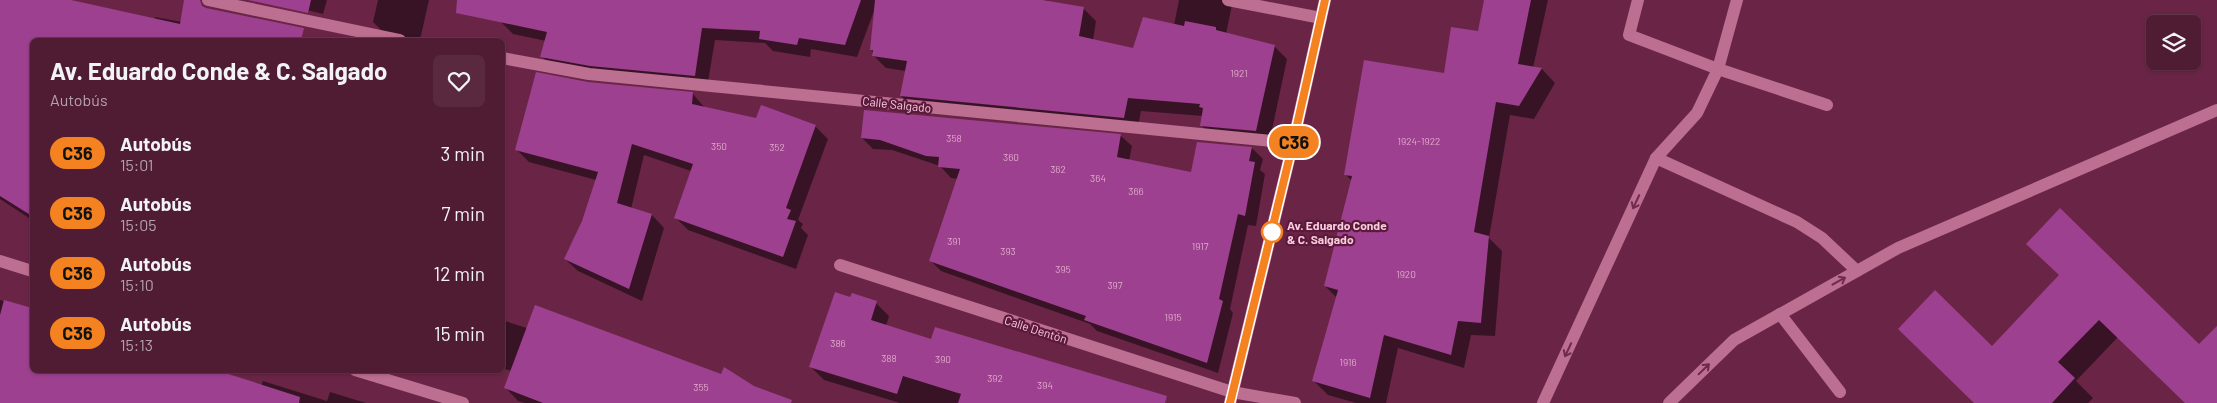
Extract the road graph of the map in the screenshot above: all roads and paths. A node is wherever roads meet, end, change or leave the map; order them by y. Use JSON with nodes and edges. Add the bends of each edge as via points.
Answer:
{"nodes":[{"id":1,"x":208,"y":0,"type":"edge"},
{"id":2,"x":1228,"y":0,"type":"edge"},
{"id":3,"x":1325,"y":0,"type":"edge"},
{"id":4,"x":1638,"y":0,"type":"edge"},
{"id":5,"x":1737,"y":0,"type":"edge"},
{"id":6,"x":1320,"y":18,"type":"junction"},
{"id":7,"x":390,"y":38,"type":"edge"},
{"id":8,"x":505,"y":59,"type":"edge"},
{"id":9,"x":1718,"y":69,"type":"junction"},
{"id":10,"x":1827,"y":105,"type":"dead end"},
{"id":11,"x":2217,"y":110,"type":"edge"},
{"id":12,"x":1293,"y":143,"type":"junction"},
{"id":13,"x":1656,"y":158,"type":"junction"},
{"id":14,"x":0,"y":262,"type":"edge"},
{"id":15,"x":840,"y":266,"type":"dead end"},
{"id":16,"x":30,"y":270,"type":"edge"},
{"id":17,"x":1857,"y":271,"type":"junction"},
{"id":18,"x":1780,"y":314,"type":"junction"},
{"id":19,"x":363,"y":373,"type":"edge"},
{"id":20,"x":1840,"y":392,"type":"dead end"},
{"id":21,"x":1231,"y":397,"type":"edge"},
{"id":22,"x":437,"y":399,"type":"edge"},
{"id":23,"x":463,"y":403,"type":"edge"},
{"id":24,"x":1295,"y":403,"type":"edge"},
{"id":25,"x":1543,"y":403,"type":"edge"},
{"id":26,"x":1669,"y":403,"type":"edge"}],
"edges":[{"from":1,"to":7,"type":"street"},
{"from":2,"to":6,"type":"street"},
{"from":3,"to":6,"type":"street"},
{"from":4,"to":9,"type":"street","via":[[1629,35]]},
{"from":5,"to":9,"type":"street"},
{"from":6,"to":12,"type":"street"},
{"from":8,"to":12,"type":"street","name":"Calle Salgado","via":[[589,74]]},
{"from":9,"to":10,"type":"street"},
{"from":9,"to":13,"type":"street","via":[[1697,113]]},
{"from":11,"to":17,"type":"street","via":[[1898,248]]},
{"from":12,"to":21,"type":"street"},
{"from":13,"to":17,"type":"street","via":[[1797,222],[1822,238]]},
{"from":13,"to":25,"type":"street","one_way":true},
{"from":14,"to":16,"type":"street"},
{"from":15,"to":21,"type":"street","name":"Calle Dentón"},
{"from":18,"to":17,"type":"street","one_way":true},
{"from":18,"to":20,"type":"street"},
{"from":26,"to":18,"type":"street","one_way":true,"via":[[1734,340]]},
{"from":19,"to":22,"type":"street"},
{"from":21,"to":24,"type":"street","name":"Calle Dentón"},
{"from":22,"to":23,"type":"street"}]}
